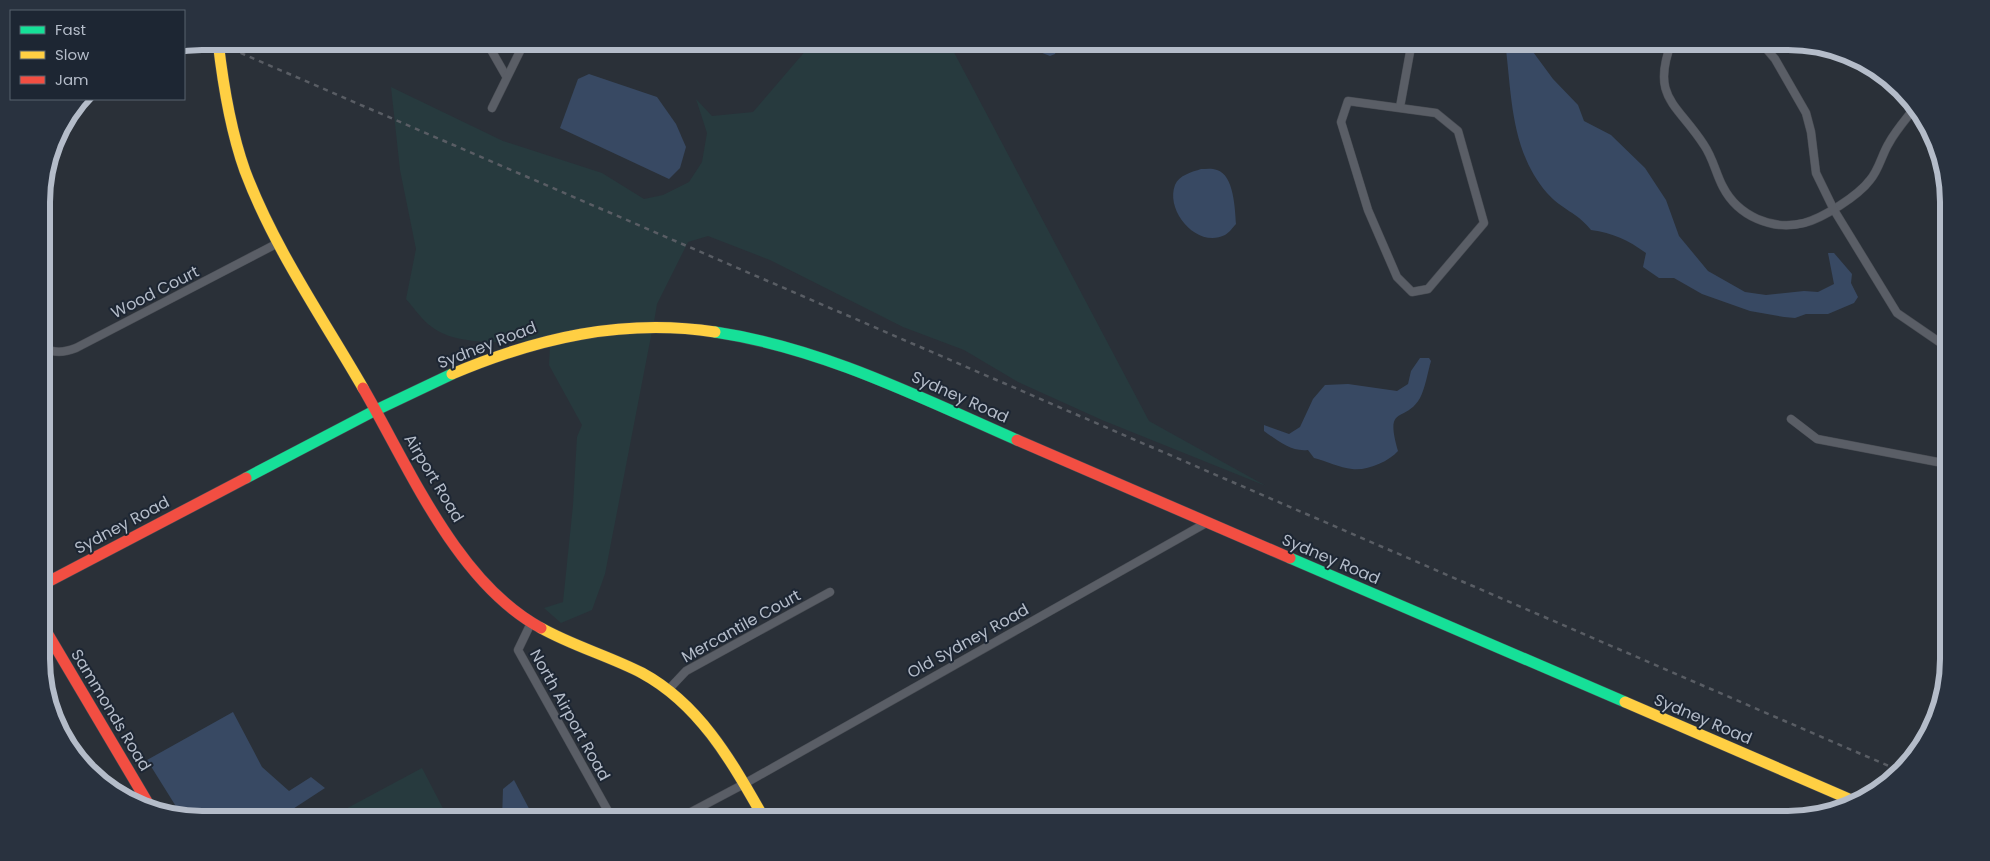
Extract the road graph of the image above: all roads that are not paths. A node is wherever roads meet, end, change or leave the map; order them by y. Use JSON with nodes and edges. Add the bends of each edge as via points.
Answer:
{"nodes":[{"id":1,"x":219,"y":50,"type":"edge"},
{"id":2,"x":491,"y":50,"type":"edge"},
{"id":3,"x":520,"y":50,"type":"edge"},
{"id":4,"x":1410,"y":50,"type":"edge"},
{"id":5,"x":1669,"y":50,"type":"edge"},
{"id":6,"x":1767,"y":50,"type":"edge"},
{"id":7,"x":506,"y":76,"type":"junction"},
{"id":8,"x":1400,"y":107,"type":"junction"},
{"id":9,"x":492,"y":108,"type":"dead end"},
{"id":10,"x":1911,"y":113,"type":"edge"},
{"id":11,"x":1834,"y":210,"type":"junction"},
{"id":12,"x":278,"y":244,"type":"junction"},
{"id":13,"x":1940,"y":343,"type":"edge"},
{"id":14,"x":50,"y":351,"type":"edge"},
{"id":15,"x":376,"y":410,"type":"junction"},
{"id":16,"x":1792,"y":419,"type":"dead end"},
{"id":17,"x":1940,"y":462,"type":"edge"},
{"id":18,"x":1206,"y":523,"type":"junction"},
{"id":19,"x":50,"y":582,"type":"edge"},
{"id":20,"x":830,"y":592,"type":"dead end"},
{"id":21,"x":532,"y":624,"type":"junction"},
{"id":22,"x":50,"y":639,"type":"edge"},
{"id":23,"x":668,"y":689,"type":"junction"},
{"id":24,"x":744,"y":784,"type":"junction"},
{"id":25,"x":1847,"y":798,"type":"edge"},
{"id":26,"x":146,"y":800,"type":"edge"},
{"id":27,"x":608,"y":811,"type":"edge"},
{"id":28,"x":693,"y":811,"type":"edge"},
{"id":29,"x":759,"y":811,"type":"edge"}],
"edges":[{"from":1,"to":12,"type":"street","name":"Airport Road","via":[[228,114],[238,156]]},
{"from":2,"to":7,"type":"street"},
{"from":3,"to":7,"type":"street"},
{"from":4,"to":8,"type":"street"},
{"from":5,"to":11,"type":"street","via":[[1663,65],[1666,92],[1705,146],[1734,203],[1757,220],[1782,226],[1804,223]]},
{"from":6,"to":11,"type":"street","via":[[1806,113],[1816,173]]},
{"from":7,"to":9,"type":"street"},
{"from":8,"to":8,"type":"street","via":[[1348,101],[1342,122],[1368,210],[1397,277],[1412,292],[1428,289],[1484,222],[1458,131],[1436,113]]},
{"from":10,"to":11,"type":"street","via":[[1889,142],[1871,180]]},
{"from":11,"to":13,"type":"street","via":[[1897,313]]},
{"from":12,"to":14,"type":"street","name":"Wood Court","via":[[76,348],[64,352]]},
{"from":12,"to":15,"type":"street","name":"Airport Road"},
{"from":15,"to":18,"type":"street","name":"Sydney Road","via":[[505,352],[552,338],[603,329],[701,330],[760,340],[851,368]]},
{"from":15,"to":19,"type":"street","name":"Sydney Road"},
{"from":15,"to":21,"type":"street","name":"Airport Road","via":[[436,516],[471,568],[501,601]]},
{"from":16,"to":17,"type":"street","via":[[1817,439]]},
{"from":18,"to":24,"type":"street","name":"Old Sydney Road"},
{"from":18,"to":25,"type":"street","name":"Sydney Road"},
{"from":20,"to":23,"type":"street","name":"Mercantile Court","via":[[686,671]]},
{"from":21,"to":23,"type":"street","name":"Airport Road","via":[[642,673]]},
{"from":21,"to":27,"type":"street","name":"North Airport Road","via":[[518,650]]},
{"from":22,"to":26,"type":"street","name":"Sammonds Road"},
{"from":23,"to":24,"type":"street","name":"Airport Road","via":[[708,726]]},
{"from":24,"to":28,"type":"street"},
{"from":24,"to":29,"type":"street","name":"Airport Road"}]}
